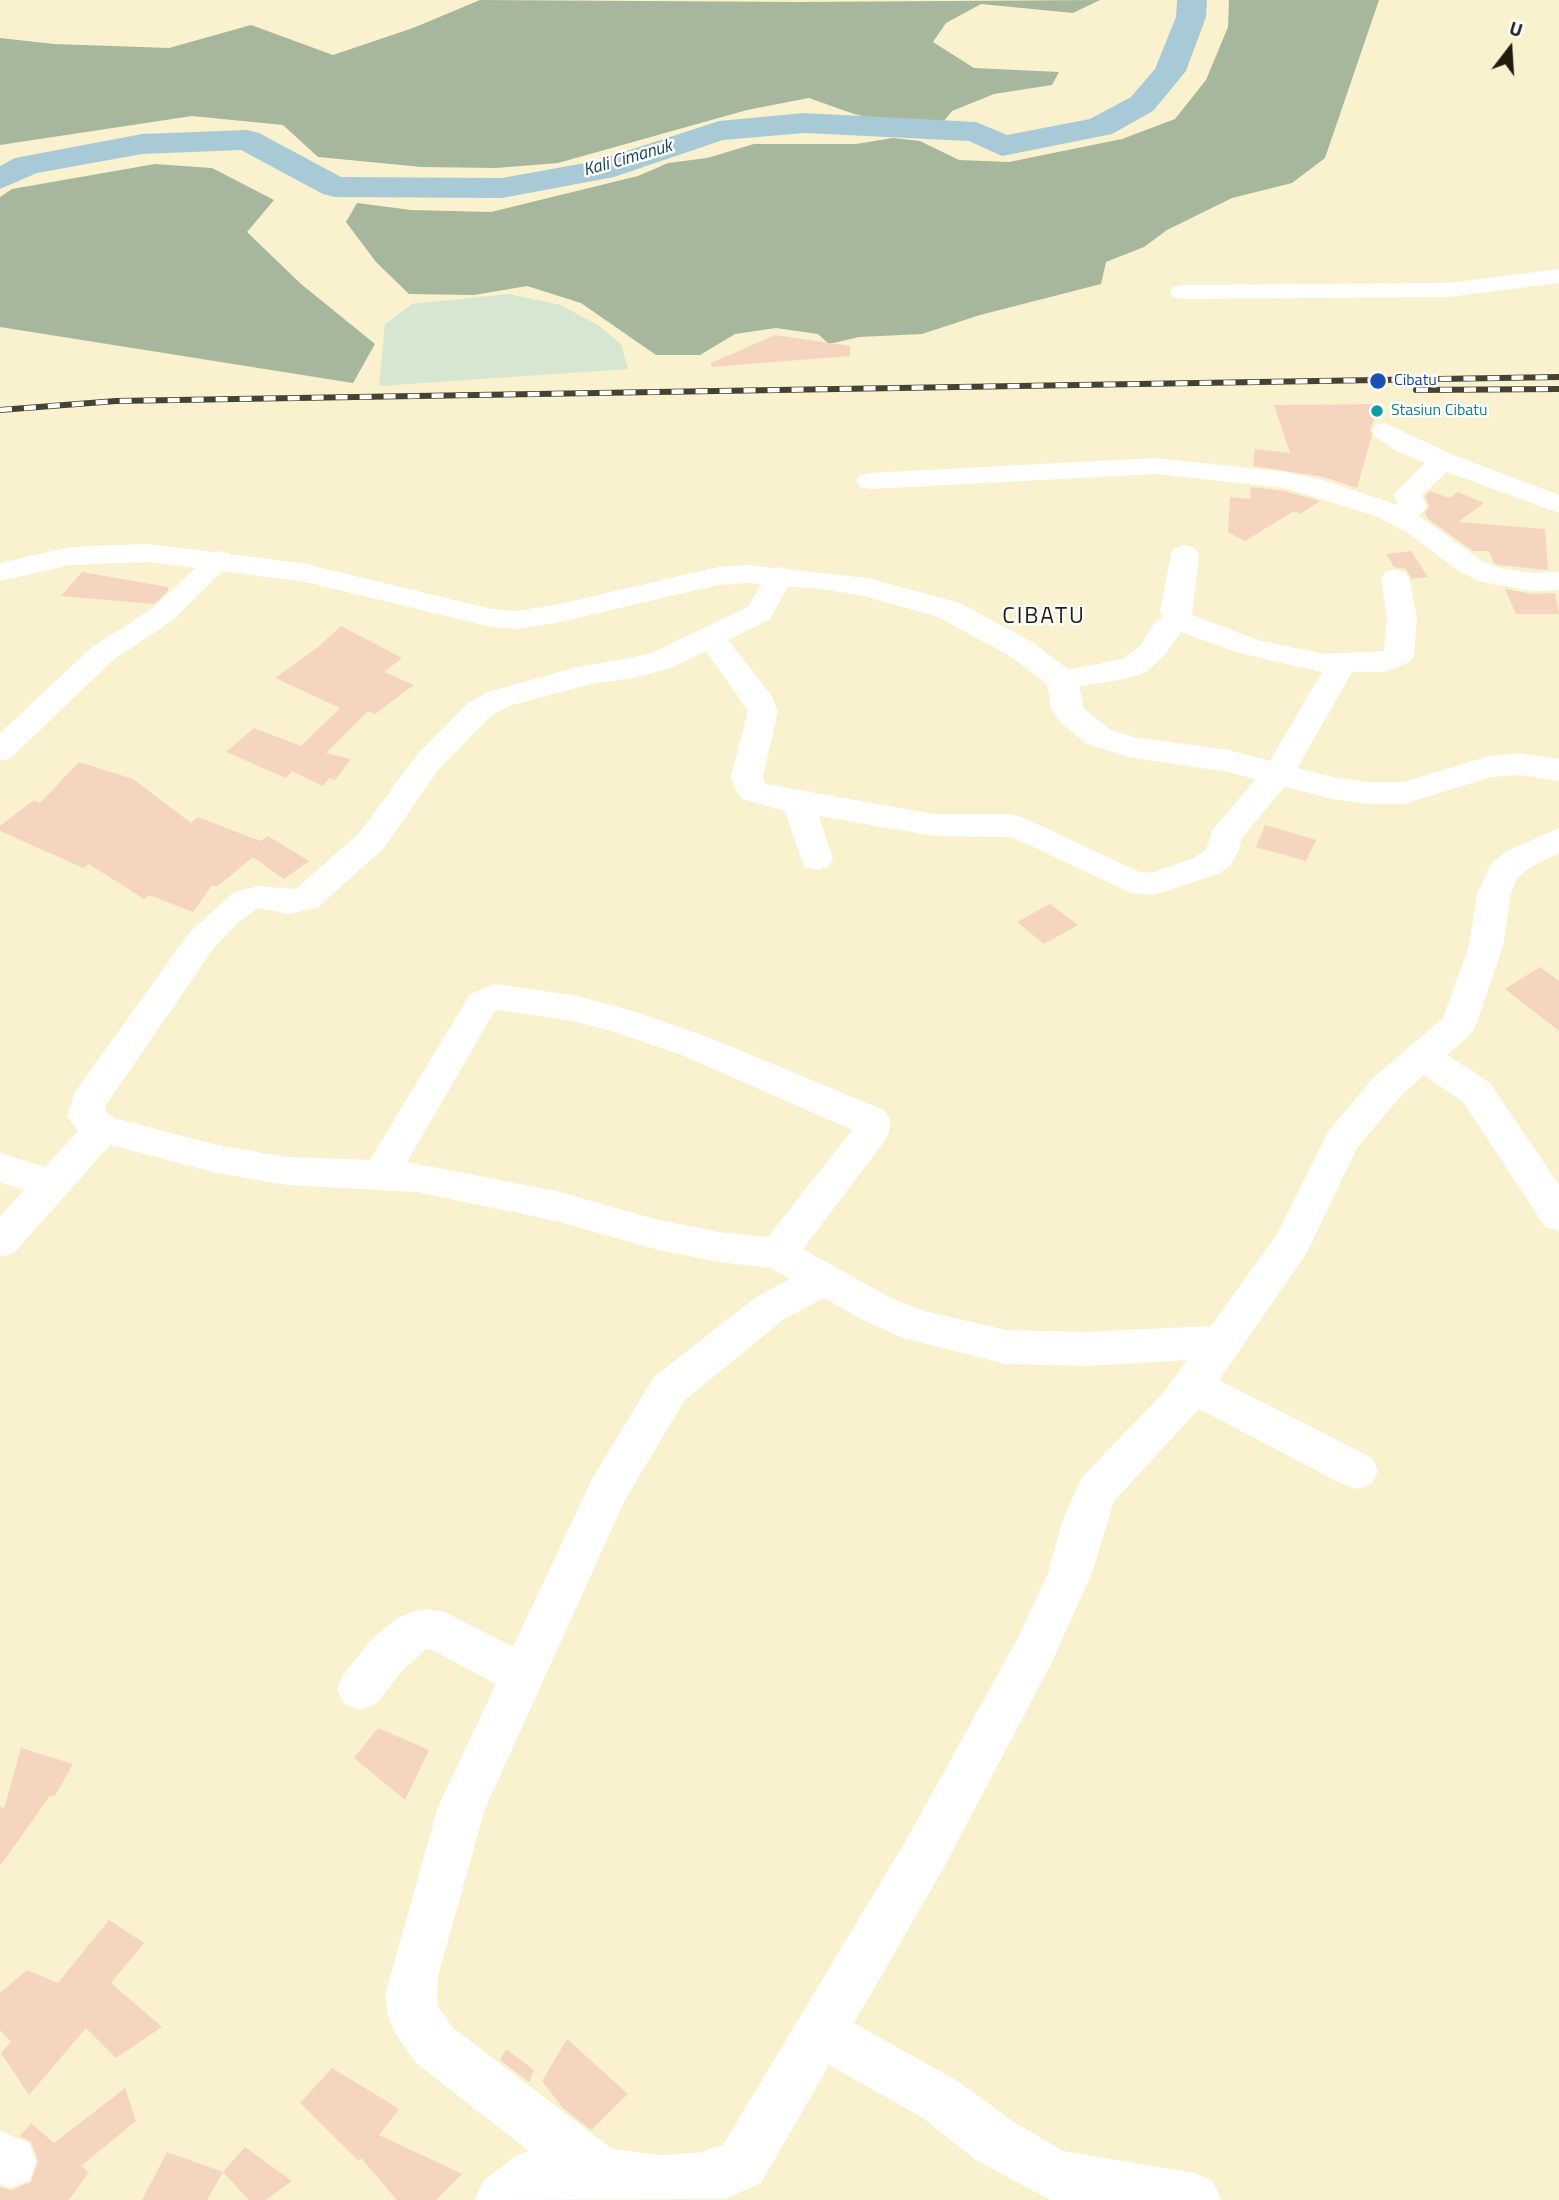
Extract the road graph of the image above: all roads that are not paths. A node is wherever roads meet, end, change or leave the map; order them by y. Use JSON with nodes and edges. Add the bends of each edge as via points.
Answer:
{"nodes":[{"id":1,"x":1559,"y":276,"type":"edge"},
{"id":2,"x":1182,"y":292,"type":"dead end"},
{"id":3,"x":1385,"y":431,"type":"dead end"},
{"id":4,"x":1443,"y":461,"type":"junction"},
{"id":5,"x":870,"y":481,"type":"dead end"},
{"id":6,"x":1559,"y":505,"type":"edge"},
{"id":7,"x":1401,"y":519,"type":"junction"},
{"id":8,"x":1185,"y":554,"type":"dead end"},
{"id":9,"x":220,"y":560,"type":"junction"},
{"id":10,"x":0,"y":572,"type":"edge"},
{"id":11,"x":780,"y":576,"type":"junction"},
{"id":12,"x":1395,"y":578,"type":"dead end"},
{"id":13,"x":1559,"y":581,"type":"edge"},
{"id":14,"x":1179,"y":621,"type":"junction"},
{"id":15,"x":711,"y":637,"type":"junction"},
{"id":16,"x":1342,"y":664,"type":"junction"},
{"id":17,"x":1062,"y":680,"type":"junction"},
{"id":18,"x":0,"y":751,"type":"edge"},
{"id":19,"x":1559,"y":770,"type":"edge"},
{"id":20,"x":1280,"y":772,"type":"junction"},
{"id":21,"x":795,"y":801,"type":"junction"},
{"id":22,"x":1558,"y":841,"type":"edge"},
{"id":23,"x":816,"y":859,"type":"dead end"},
{"id":24,"x":1422,"y":1056,"type":"junction"},
{"id":25,"x":102,"y":1129,"type":"junction"},
{"id":26,"x":0,"y":1167,"type":"edge"},
{"id":27,"x":381,"y":1174,"type":"junction"},
{"id":28,"x":52,"y":1184,"type":"junction"},
{"id":29,"x":1559,"y":1216,"type":"edge"},
{"id":30,"x":0,"y":1242,"type":"edge"},
{"id":31,"x":778,"y":1253,"type":"junction"},
{"id":32,"x":823,"y":1280,"type":"junction"},
{"id":33,"x":1223,"y":1342,"type":"junction"},
{"id":34,"x":1191,"y":1385,"type":"junction"},
{"id":35,"x":1356,"y":1471,"type":"dead end"},
{"id":36,"x":522,"y":1675,"type":"junction"},
{"id":37,"x":360,"y":1689,"type":"dead end"},
{"id":38,"x":820,"y":2032,"type":"junction"},
{"id":39,"x":603,"y":2175,"type":"junction"},
{"id":40,"x":502,"y":2200,"type":"edge"},
{"id":41,"x":1194,"y":2200,"type":"edge"}],
"edges":[{"from":1,"to":2,"type":"street","via":[[1459,289]]},
{"from":3,"to":4,"type":"street"},
{"from":4,"to":6,"type":"street"},
{"from":4,"to":7,"type":"street","via":[[1408,494],[1413,507]]},
{"from":5,"to":7,"type":"street","via":[[1156,466],[1313,486]]},
{"from":7,"to":13,"type":"street","via":[[1492,576]]},
{"from":8,"to":14,"type":"street","via":[[1175,611]]},
{"from":9,"to":10,"type":"main road","via":[[149,553],[70,556]]},
{"from":9,"to":11,"type":"main road","via":[[301,572],[515,620],[718,576]]},
{"from":9,"to":18,"type":"street","via":[[163,614],[102,654]]},
{"from":11,"to":15,"type":"street","via":[[760,613]]},
{"from":11,"to":17,"type":"main road","via":[[867,587],[929,602],[1021,649]]},
{"from":12,"to":16,"type":"street","via":[[1402,618],[1399,656],[1384,663]]},
{"from":14,"to":16,"type":"street","via":[[1250,647]]},
{"from":14,"to":17,"type":"street","via":[[1164,628],[1153,650],[1134,666]]},
{"from":15,"to":21,"type":"street","via":[[763,711],[747,776],[749,785],[764,796]]},
{"from":15,"to":25,"type":"street","via":[[645,666],[585,675],[499,699],[479,710],[427,764],[372,840],[322,886],[298,903],[274,897],[246,900],[201,941],[88,1102],[85,1115]]},
{"from":16,"to":20,"type":"street"},
{"from":17,"to":20,"type":"main road","via":[[1067,708],[1099,737],[1129,747]]},
{"from":19,"to":20,"type":"main road","via":[[1520,764],[1489,767],[1404,793],[1332,788]]},
{"from":20,"to":21,"type":"street","via":[[1225,837],[1218,858],[1143,886],[1023,828],[934,825]]},
{"from":21,"to":23,"type":"street"},
{"from":22,"to":24,"type":"street","via":[[1503,872],[1494,894],[1486,946],[1458,1025]]},
{"from":24,"to":29,"type":"street","via":[[1478,1093]]},
{"from":24,"to":33,"type":"street","via":[[1386,1088],[1342,1140],[1292,1243]]},
{"from":25,"to":27,"type":"street","via":[[286,1171]]},
{"from":25,"to":28,"type":"street"},
{"from":26,"to":28,"type":"street"},
{"from":27,"to":31,"type":"street","via":[[556,1206],[719,1247]]},
{"from":27,"to":31,"type":"street","via":[[485,1001],[495,997],[573,1008],[697,1048],[871,1120],[870,1133]]},
{"from":28,"to":30,"type":"street"},
{"from":31,"to":32,"type":"street"},
{"from":32,"to":33,"type":"street","via":[[917,1326],[1006,1347],[1088,1349]]},
{"from":32,"to":36,"type":"street","via":[[770,1308],[669,1389],[608,1490]]},
{"from":33,"to":34,"type":"street"},
{"from":34,"to":35,"type":"street"},
{"from":34,"to":38,"type":"street","via":[[1180,1404],[1097,1490],[1070,1573],[1035,1650],[925,1854]]},
{"from":36,"to":37,"type":"street","via":[[447,1633],[430,1629],[413,1632]]},
{"from":36,"to":39,"type":"street","via":[[462,1807],[410,1995],[413,2015],[440,2052]]},
{"from":38,"to":39,"type":"street","via":[[743,2164],[696,2179],[661,2181]]},
{"from":38,"to":41,"type":"street","via":[[941,2100],[995,2141],[1056,2176]]},
{"from":39,"to":40,"type":"street","via":[[572,2171],[535,2175]]}]}
